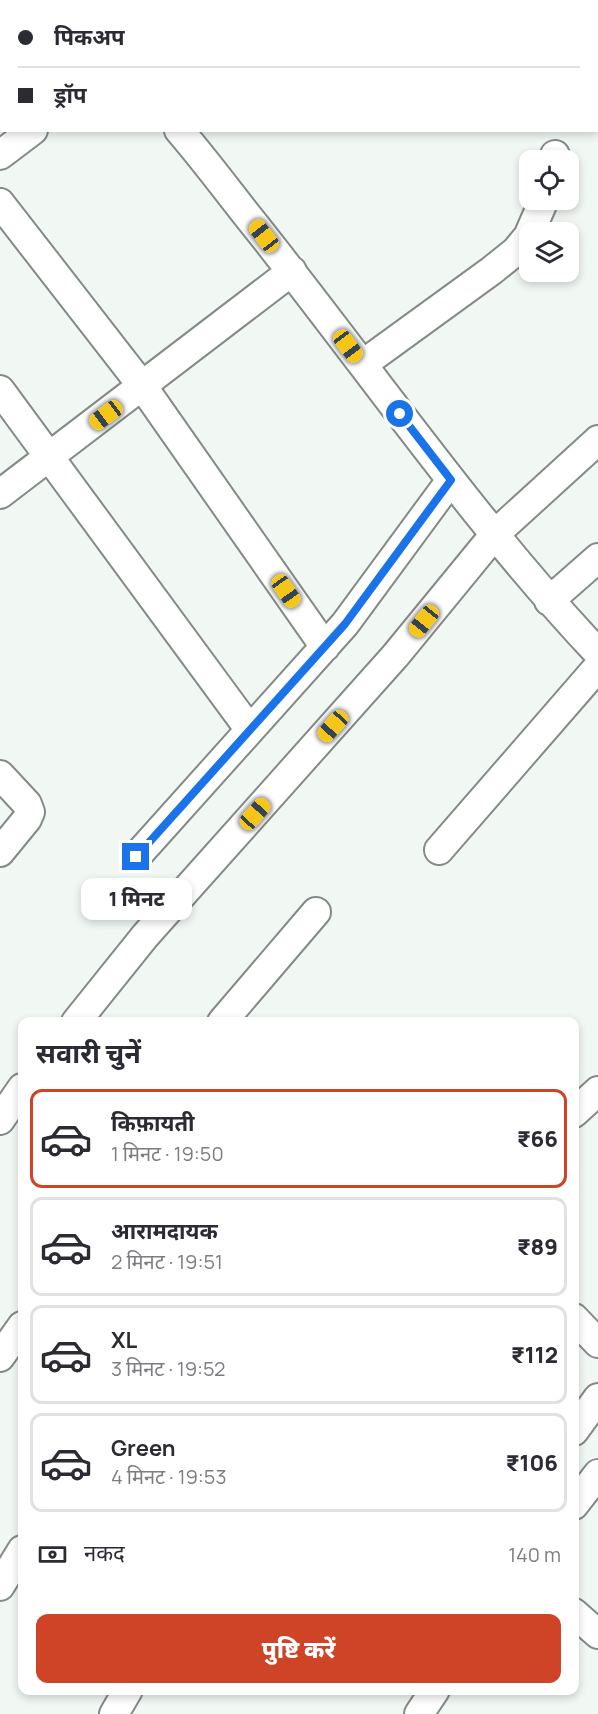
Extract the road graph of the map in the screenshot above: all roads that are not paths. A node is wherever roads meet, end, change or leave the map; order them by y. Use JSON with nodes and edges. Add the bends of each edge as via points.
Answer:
{"nodes":[{"id":1,"x":30,"y":132,"type":"edge"},
{"id":2,"x":181,"y":132,"type":"edge"},
{"id":3,"x":0,"y":155,"type":"edge"},
{"id":4,"x":0,"y":203,"type":"edge"},
{"id":5,"x":519,"y":247,"type":"edge"},
{"id":6,"x":292,"y":271,"type":"junction"},
{"id":7,"x":363,"y":364,"type":"junction"},
{"id":8,"x":142,"y":387,"type":"junction"},
{"id":9,"x":0,"y":390,"type":"edge"},
{"id":10,"x":598,"y":440,"type":"edge"},
{"id":11,"x":50,"y":457,"type":"junction"},
{"id":12,"x":451,"y":480,"type":"junction"},
{"id":13,"x":0,"y":494,"type":"edge"},
{"id":14,"x":495,"y":534,"type":"junction"},
{"id":15,"x":598,"y":558,"type":"edge"},
{"id":16,"x":549,"y":601,"type":"junction"},
{"id":17,"x":325,"y":647,"type":"junction"},
{"id":18,"x":598,"y":653,"type":"edge"},
{"id":19,"x":598,"y":667,"type":"edge"},
{"id":20,"x":250,"y":730,"type":"junction"},
{"id":21,"x":0,"y":775,"type":"edge"},
{"id":22,"x":439,"y":850,"type":"dead end"},
{"id":23,"x":0,"y":852,"type":"edge"},
{"id":24,"x":136,"y":857,"type":"dead end"},
{"id":25,"x":316,"y":912,"type":"dead end"},
{"id":26,"x":80,"y":1017,"type":"edge"},
{"id":27,"x":226,"y":1017,"type":"edge"},
{"id":28,"x":598,"y":1091,"type":"edge"},
{"id":29,"x":18,"y":1094,"type":"edge"},
{"id":30,"x":579,"y":1108,"type":"edge"},
{"id":31,"x":0,"y":1120,"type":"edge"},
{"id":32,"x":579,"y":1323,"type":"edge"},
{"id":33,"x":18,"y":1332,"type":"edge"},
{"id":34,"x":598,"y":1343,"type":"edge"},
{"id":35,"x":0,"y":1357,"type":"edge"},
{"id":36,"x":598,"y":1398,"type":"edge"},
{"id":37,"x":579,"y":1424,"type":"edge"},
{"id":38,"x":598,"y":1473,"type":"edge"},
{"id":39,"x":579,"y":1498,"type":"edge"},
{"id":40,"x":18,"y":1557,"type":"edge"},
{"id":41,"x":0,"y":1586,"type":"edge"},
{"id":42,"x":579,"y":1617,"type":"edge"},
{"id":43,"x":598,"y":1634,"type":"edge"},
{"id":44,"x":125,"y":1695,"type":"edge"},
{"id":45,"x":432,"y":1695,"type":"edge"},
{"id":46,"x":114,"y":1714,"type":"edge"},
{"id":47,"x":419,"y":1714,"type":"edge"}],
"edges":[{"from":1,"to":3,"type":"street"},
{"from":2,"to":6,"type":"street"},
{"from":4,"to":8,"type":"street"},
{"from":5,"to":7,"type":"street","via":[[491,272]]},
{"from":6,"to":7,"type":"street"},
{"from":6,"to":8,"type":"street"},
{"from":7,"to":12,"type":"street"},
{"from":8,"to":11,"type":"street"},
{"from":8,"to":17,"type":"street"},
{"from":9,"to":11,"type":"street"},
{"from":10,"to":14,"type":"street"},
{"from":11,"to":13,"type":"street"},
{"from":11,"to":20,"type":"street"},
{"from":12,"to":14,"type":"street"},
{"from":12,"to":17,"type":"street"},
{"from":14,"to":16,"type":"street"},
{"from":14,"to":26,"type":"street","via":[[395,656],[145,936]]},
{"from":15,"to":16,"type":"street"},
{"from":16,"to":18,"type":"street"},
{"from":17,"to":20,"type":"street"},
{"from":19,"to":22,"type":"street"},
{"from":20,"to":24,"type":"street"},
{"from":21,"to":23,"type":"street","via":[[30,812]]},
{"from":25,"to":27,"type":"street"},
{"from":28,"to":30,"type":"street"},
{"from":29,"to":31,"type":"street"},
{"from":32,"to":34,"type":"street"},
{"from":33,"to":35,"type":"street"},
{"from":36,"to":37,"type":"street"},
{"from":38,"to":39,"type":"street"},
{"from":40,"to":41,"type":"street"},
{"from":42,"to":43,"type":"street"},
{"from":44,"to":46,"type":"street"},
{"from":45,"to":47,"type":"street"}]}
